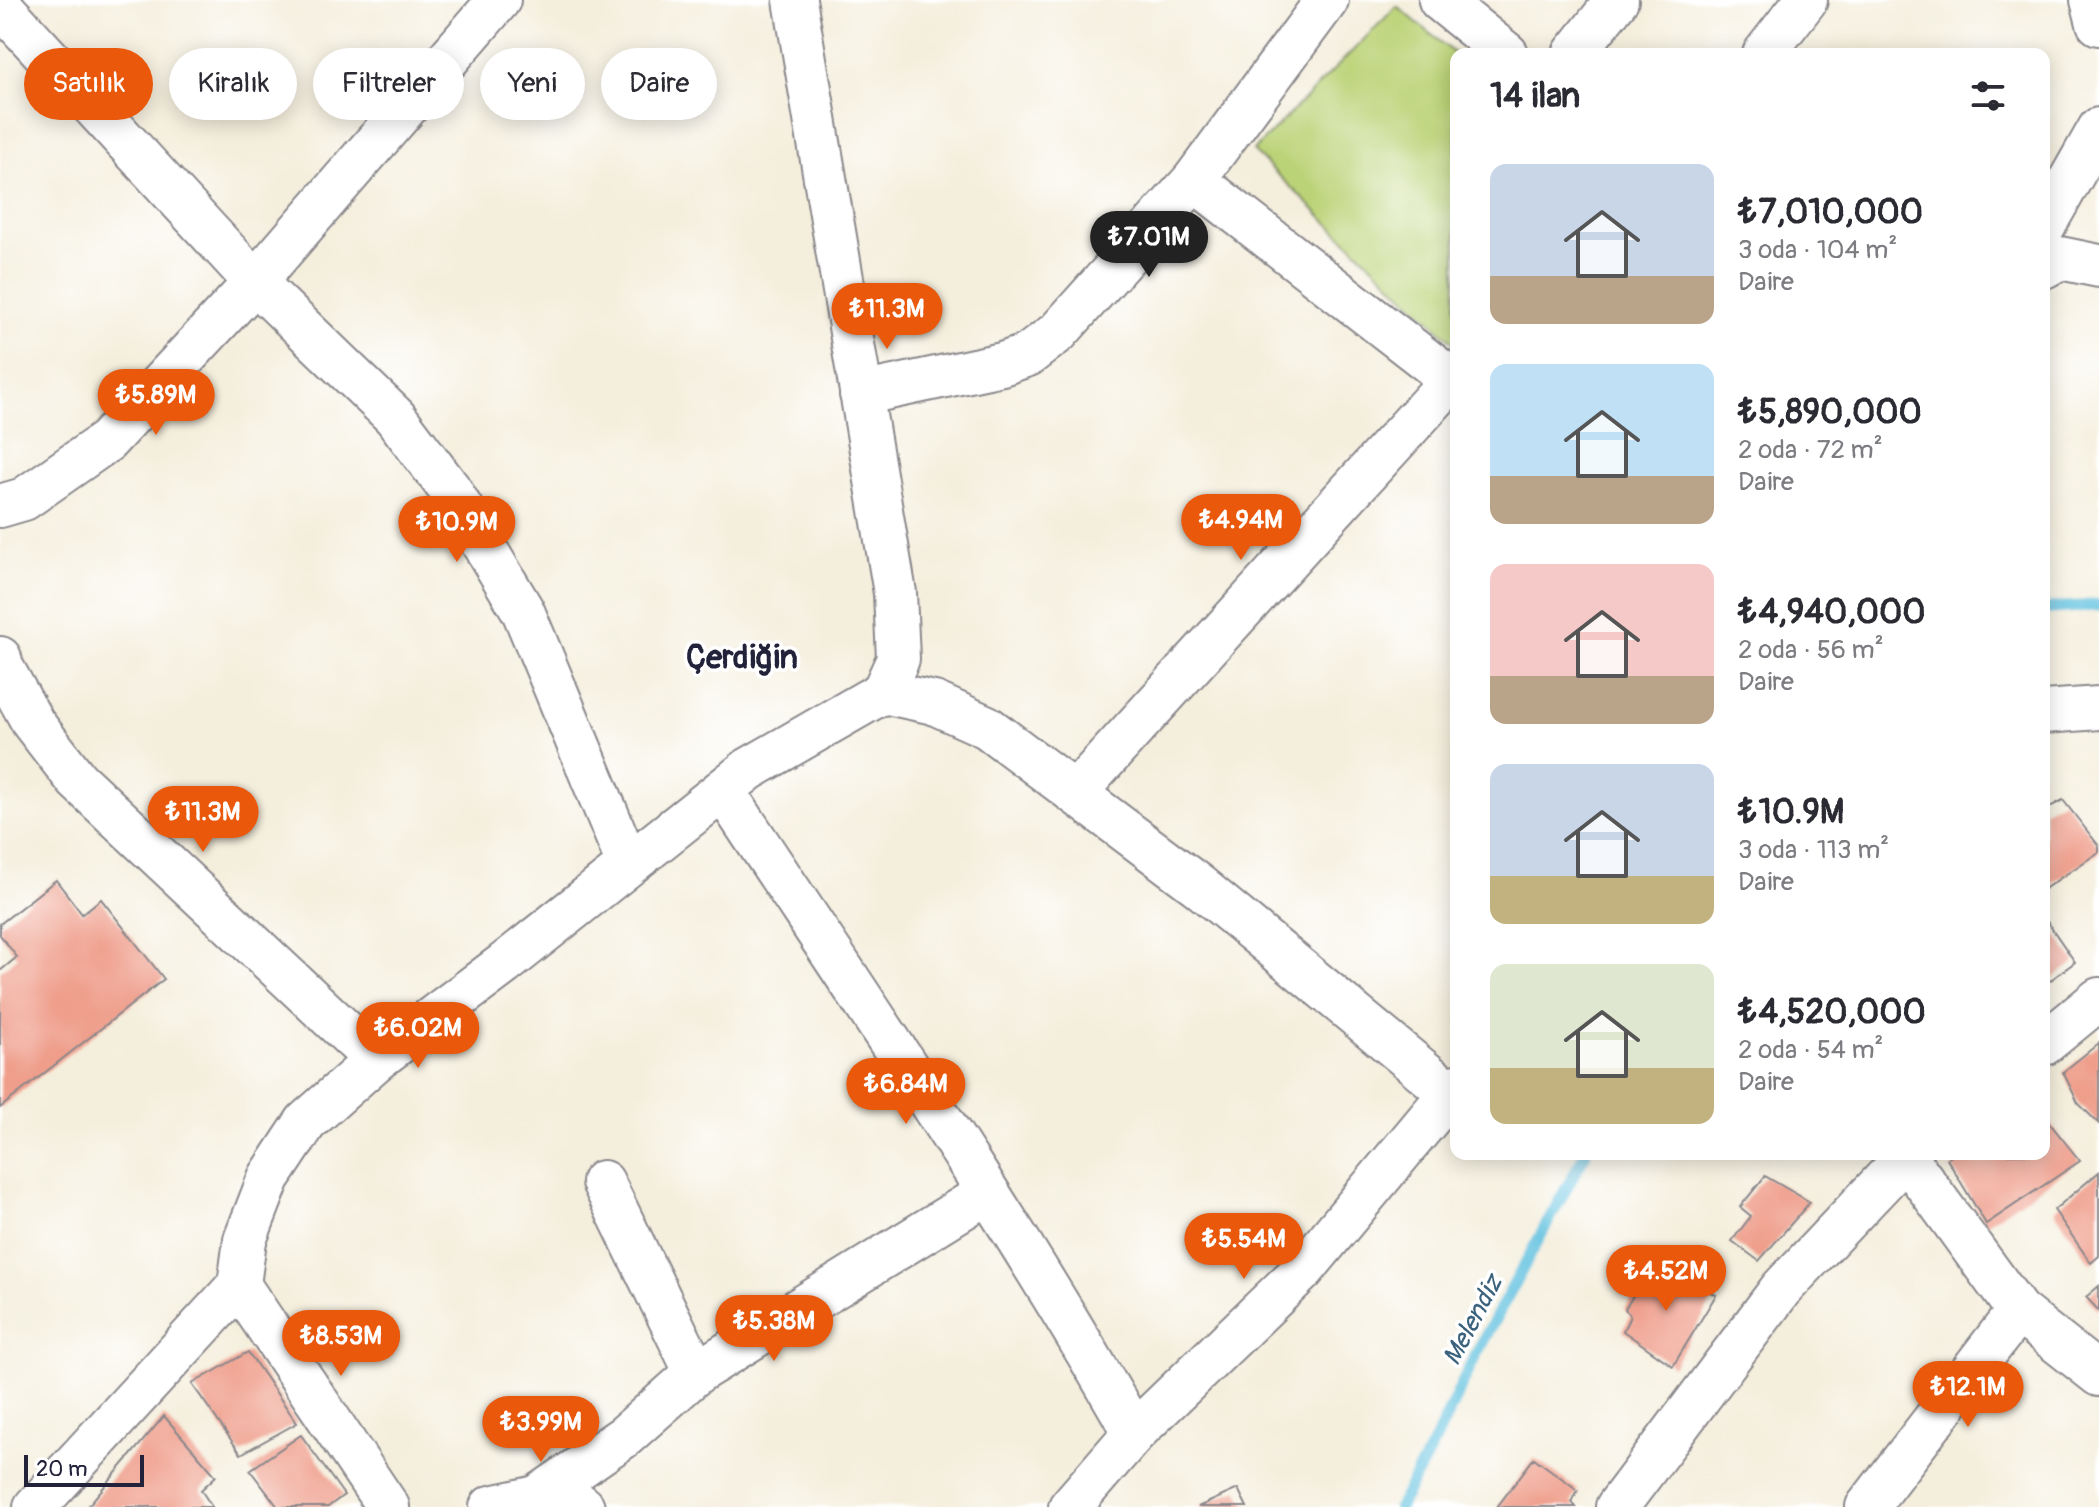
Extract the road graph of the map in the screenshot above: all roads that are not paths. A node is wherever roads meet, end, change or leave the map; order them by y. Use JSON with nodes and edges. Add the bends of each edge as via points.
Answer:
{"nodes":[{"id":1,"x":499,"y":0,"type":"edge"},
{"id":2,"x":795,"y":0,"type":"edge"},
{"id":3,"x":1327,"y":0,"type":"edge"},
{"id":4,"x":1440,"y":0,"type":"edge"},
{"id":5,"x":1617,"y":0,"type":"edge"},
{"id":6,"x":1806,"y":0,"type":"edge"},
{"id":7,"x":2093,"y":0,"type":"edge"},
{"id":8,"x":0,"y":5,"type":"edge"},
{"id":9,"x":2099,"y":23,"type":"edge"},
{"id":10,"x":1500,"y":48,"type":"edge"},
{"id":11,"x":1579,"y":48,"type":"edge"},
{"id":12,"x":1769,"y":48,"type":"edge"},
{"id":13,"x":2099,"y":129,"type":"edge"},
{"id":14,"x":1194,"y":180,"type":"junction"},
{"id":15,"x":2050,"y":215,"type":"edge"},
{"id":16,"x":2050,"y":264,"type":"edge"},
{"id":17,"x":2099,"y":266,"type":"edge"},
{"id":18,"x":255,"y":282,"type":"junction"},
{"id":19,"x":1450,"y":375,"type":"edge"},
{"id":20,"x":1450,"y":382,"type":"edge"},
{"id":21,"x":861,"y":394,"type":"junction"},
{"id":22,"x":0,"y":506,"type":"edge"},
{"id":23,"x":0,"y":658,"type":"edge"},
{"id":24,"x":883,"y":692,"type":"junction"},
{"id":25,"x":2099,"y":708,"type":"edge"},
{"id":26,"x":2050,"y":712,"type":"edge"},
{"id":27,"x":723,"y":790,"type":"junction"},
{"id":28,"x":1075,"y":793,"type":"junction"},
{"id":29,"x":628,"y":864,"type":"junction"},
{"id":30,"x":2099,"y":999,"type":"edge"},
{"id":31,"x":2050,"y":1039,"type":"edge"},
{"id":32,"x":376,"y":1060,"type":"junction"},
{"id":33,"x":1450,"y":1087,"type":"edge"},
{"id":34,"x":1450,"y":1093,"type":"edge"},
{"id":35,"x":1902,"y":1160,"type":"edge"},
{"id":36,"x":1911,"y":1160,"type":"edge"},
{"id":37,"x":603,"y":1182,"type":"dead end"},
{"id":38,"x":987,"y":1193,"type":"junction"},
{"id":39,"x":239,"y":1285,"type":"junction"},
{"id":40,"x":2018,"y":1311,"type":"junction"},
{"id":41,"x":696,"y":1373,"type":"junction"},
{"id":42,"x":2099,"y":1375,"type":"edge"},
{"id":43,"x":1134,"y":1433,"type":"junction"},
{"id":44,"x":537,"y":1497,"type":"junction"},
{"id":45,"x":35,"y":1507,"type":"edge"},
{"id":46,"x":388,"y":1507,"type":"edge"},
{"id":47,"x":491,"y":1507,"type":"edge"},
{"id":48,"x":583,"y":1507,"type":"edge"},
{"id":49,"x":1070,"y":1507,"type":"edge"},
{"id":50,"x":1617,"y":1507,"type":"edge"},
{"id":51,"x":1867,"y":1507,"type":"edge"}],
"edges":[{"from":1,"to":18,"type":"street"},
{"from":2,"to":21,"type":"street"},
{"from":3,"to":14,"type":"street"},
{"from":4,"to":10,"type":"street"},
{"from":5,"to":11,"type":"street"},
{"from":6,"to":12,"type":"street"},
{"from":7,"to":9,"type":"main road"},
{"from":8,"to":18,"type":"street"},
{"from":13,"to":15,"type":"street"},
{"from":14,"to":19,"type":"street"},
{"from":14,"to":21,"type":"street","via":[[1058,332],[1028,355]]},
{"from":16,"to":17,"type":"street","via":[[2060,258]]},
{"from":18,"to":22,"type":"street","via":[[107,441],[24,499]]},
{"from":18,"to":29,"type":"street","via":[[395,417],[451,491],[523,611]]},
{"from":20,"to":28,"type":"street"},
{"from":21,"to":24,"type":"street","via":[[895,593],[898,659]]},
{"from":23,"to":32,"type":"street","via":[[33,723],[77,780]]},
{"from":24,"to":27,"type":"street","via":[[749,769]]},
{"from":24,"to":28,"type":"street","via":[[934,703],[987,727]]},
{"from":25,"to":26,"type":"street"},
{"from":27,"to":29,"type":"street"},
{"from":27,"to":38,"type":"street"},
{"from":28,"to":33,"type":"street"},
{"from":29,"to":32,"type":"street"},
{"from":30,"to":31,"type":"street"},
{"from":32,"to":39,"type":"street","via":[[306,1122],[269,1178],[245,1240]]},
{"from":34,"to":43,"type":"street","via":[[1303,1270]]},
{"from":35,"to":50,"type":"street","via":[[1781,1289]]},
{"from":36,"to":40,"type":"street"},
{"from":37,"to":41,"type":"street"},
{"from":38,"to":41,"type":"street"},
{"from":38,"to":43,"type":"street"},
{"from":39,"to":45,"type":"street"},
{"from":39,"to":46,"type":"street"},
{"from":40,"to":42,"type":"street"},
{"from":40,"to":51,"type":"street"},
{"from":41,"to":44,"type":"street","via":[[625,1436]]},
{"from":43,"to":49,"type":"street"},
{"from":44,"to":47,"type":"street"},
{"from":44,"to":48,"type":"street","via":[[570,1497]]}]}
